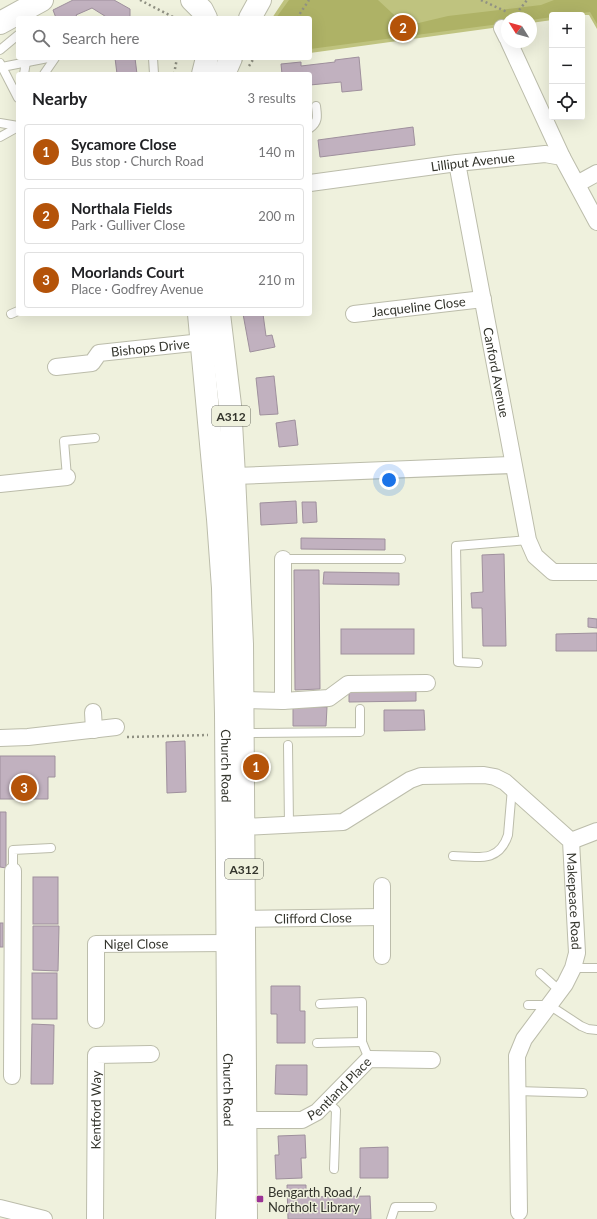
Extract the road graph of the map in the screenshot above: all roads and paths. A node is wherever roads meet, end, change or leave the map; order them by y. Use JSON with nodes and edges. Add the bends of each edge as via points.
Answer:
{"nodes":[{"id":1,"x":42,"y":0,"type":"edge"},
{"id":2,"x":140,"y":0,"type":"edge"},
{"id":3,"x":192,"y":0,"type":"edge"},
{"id":4,"x":260,"y":0,"type":"edge"},
{"id":5,"x":310,"y":0,"type":"edge"},
{"id":6,"x":481,"y":0,"type":"edge"},
{"id":7,"x":527,"y":0,"type":"edge"},
{"id":8,"x":519,"y":12,"type":"edge"},
{"id":9,"x":173,"y":16,"type":"edge"},
{"id":10,"x":205,"y":16,"type":"edge"},
{"id":11,"x":251,"y":16,"type":"edge"},
{"id":12,"x":298,"y":16,"type":"edge"},
{"id":13,"x":501,"y":20,"type":"edge"},
{"id":14,"x":0,"y":23,"type":"edge"},
{"id":15,"x":16,"y":37,"type":"edge"},
{"id":16,"x":517,"y":48,"type":"edge"},
{"id":17,"x":0,"y":50,"type":"edge"},
{"id":18,"x":37,"y":60,"type":"edge"},
{"id":19,"x":54,"y":60,"type":"edge"},
{"id":20,"x":153,"y":60,"type":"edge"},
{"id":21,"x":178,"y":60,"type":"edge"},
{"id":22,"x":206,"y":60,"type":"edge"},
{"id":23,"x":230,"y":60,"type":"edge"},
{"id":24,"x":26,"y":62,"type":"junction"},
{"id":25,"x":1,"y":64,"type":"edge"},
{"id":26,"x":24,"y":72,"type":"edge"},
{"id":27,"x":45,"y":72,"type":"edge"},
{"id":28,"x":154,"y":72,"type":"edge"},
{"id":29,"x":174,"y":72,"type":"edge"},
{"id":30,"x":204,"y":72,"type":"edge"},
{"id":31,"x":225,"y":72,"type":"edge"},
{"id":32,"x":16,"y":94,"type":"edge"},
{"id":33,"x":316,"y":106,"type":"dead end"},
{"id":34,"x":0,"y":123,"type":"edge"},
{"id":35,"x":312,"y":126,"type":"edge"},
{"id":36,"x":16,"y":127,"type":"edge"},
{"id":37,"x":16,"y":128,"type":"edge"},
{"id":38,"x":0,"y":137,"type":"edge"},
{"id":39,"x":562,"y":157,"type":"junction"},
{"id":40,"x":457,"y":164,"type":"junction"},
{"id":41,"x":597,"y":173,"type":"edge"},
{"id":42,"x":312,"y":183,"type":"edge"},
{"id":43,"x":577,"y":184,"type":"junction"},
{"id":44,"x":597,"y":222,"type":"edge"},
{"id":45,"x":483,"y":299,"type":"junction"},
{"id":46,"x":354,"y":314,"type":"dead end"},
{"id":47,"x":199,"y":316,"type":"edge"},
{"id":48,"x":219,"y":316,"type":"edge"},
{"id":49,"x":202,"y":342,"type":"junction"},
{"id":50,"x":56,"y":367,"type":"dead end"},
{"id":51,"x":95,"y":438,"type":"dead end"},
{"id":52,"x":513,"y":465,"type":"junction"},
{"id":53,"x":234,"y":476,"type":"junction"},
{"id":54,"x":67,"y":477,"type":"joint"},
{"id":55,"x":0,"y":484,"type":"edge"},
{"id":56,"x":528,"y":540,"type":"junction"},
{"id":57,"x":283,"y":559,"type":"joint"},
{"id":58,"x":400,"y":559,"type":"dead end"},
{"id":59,"x":597,"y":572,"type":"edge"},
{"id":60,"x":478,"y":663,"type":"dead end"},
{"id":61,"x":427,"y":683,"type":"dead end"},
{"id":62,"x":242,"y":700,"type":"junction"},
{"id":63,"x":283,"y":701,"type":"junction"},
{"id":64,"x":360,"y":708,"type":"dead end"},
{"id":65,"x":93,"y":712,"type":"dead end"},
{"id":66,"x":116,"y":727,"type":"joint"},
{"id":67,"x":94,"y":730,"type":"junction"},
{"id":68,"x":243,"y":733,"type":"junction"},
{"id":69,"x":214,"y":735,"type":"dead end"},
{"id":70,"x":0,"y":738,"type":"edge"},
{"id":71,"x":288,"y":745,"type":"dead end"},
{"id":72,"x":512,"y":788,"type":"junction"},
{"id":73,"x":289,"y":825,"type":"junction"},
{"id":74,"x":243,"y":827,"type":"junction"},
{"id":75,"x":597,"y":831,"type":"edge"},
{"id":76,"x":572,"y":841,"type":"junction"},
{"id":77,"x":51,"y":848,"type":"dead end"},
{"id":78,"x":454,"y":856,"type":"dead end"},
{"id":79,"x":13,"y":871,"type":"joint"},
{"id":80,"x":382,"y":886,"type":"dead end"},
{"id":81,"x":6,"y":908,"type":"edge"},
{"id":82,"x":382,"y":917,"type":"junction"},
{"id":83,"x":244,"y":919,"type":"junction"},
{"id":84,"x":227,"y":943,"type":"junction"},
{"id":85,"x":382,"y":956,"type":"dead end"},
{"id":86,"x":573,"y":968,"type":"junction"},
{"id":87,"x":597,"y":968,"type":"edge"},
{"id":88,"x":540,"y":973,"type":"dead end"},
{"id":89,"x":6,"y":976,"type":"edge"},
{"id":90,"x":560,"y":991,"type":"junction"},
{"id":91,"x":320,"y":1004,"type":"dead end"},
{"id":92,"x":528,"y":1005,"type":"dead end"},
{"id":93,"x":549,"y":1005,"type":"junction"},
{"id":94,"x":96,"y":1020,"type":"dead end"},
{"id":95,"x":597,"y":1030,"type":"edge"},
{"id":96,"x":362,"y":1042,"type":"junction"},
{"id":97,"x":317,"y":1043,"type":"dead end"},
{"id":98,"x":151,"y":1054,"type":"dead end"},
{"id":99,"x":369,"y":1059,"type":"junction"},
{"id":100,"x":432,"y":1060,"type":"dead end"},
{"id":101,"x":12,"y":1076,"type":"dead end"},
{"id":102,"x":517,"y":1091,"type":"junction"},
{"id":103,"x":583,"y":1093,"type":"dead end"},
{"id":104,"x":327,"y":1102,"type":"junction"},
{"id":105,"x":245,"y":1120,"type":"junction"},
{"id":106,"x":334,"y":1169,"type":"dead end"},
{"id":107,"x":432,"y":1206,"type":"dead end"},
{"id":108,"x":0,"y":1208,"type":"edge"},
{"id":109,"x":519,"y":1212,"type":"dead end"},
{"id":110,"x":44,"y":1219,"type":"edge"},
{"id":111,"x":95,"y":1219,"type":"edge"},
{"id":112,"x":227,"y":1219,"type":"edge"},
{"id":113,"x":246,"y":1219,"type":"edge"},
{"id":114,"x":391,"y":1219,"type":"edge"}],
"edges":[{"from":1,"to":14,"type":"highway"},
{"from":2,"to":9,"type":"path"},
{"from":3,"to":10,"type":"highway"},
{"from":4,"to":11,"type":"highway"},
{"from":5,"to":12,"type":"path"},
{"from":6,"to":13,"type":"path"},
{"from":7,"to":8,"type":"path"},
{"from":15,"to":17,"type":"lane"},
{"from":16,"to":39,"type":"street"},
{"from":18,"to":24,"type":"lane"},
{"from":19,"to":27,"type":"lane"},
{"from":20,"to":28,"type":"lane"},
{"from":21,"to":29,"type":"path"},
{"from":22,"to":30,"type":"highway"},
{"from":23,"to":31,"type":"highway"},
{"from":24,"to":25,"type":"lane"},
{"from":24,"to":26,"type":"lane"},
{"from":25,"to":32,"type":"lane"},
{"from":33,"to":35,"type":"lane","via":[[317,118]]},
{"from":34,"to":36,"type":"lane"},
{"from":37,"to":38,"type":"lane"},
{"from":39,"to":40,"type":"street","name":"Lilliput Avenue","via":[[545,154]]},
{"from":39,"to":43,"type":"street"},
{"from":40,"to":42,"type":"street","name":"Lilliput Avenue"},
{"from":40,"to":45,"type":"street","name":"Canford Avenue"},
{"from":41,"to":43,"type":"street"},
{"from":43,"to":44,"type":"street"},
{"from":45,"to":46,"type":"street","name":"Jacqueline Close"},
{"from":45,"to":52,"type":"street","name":"Canford Avenue"},
{"from":47,"to":49,"type":"highway","name":"Church Road","number":"A312"},
{"from":48,"to":53,"type":"highway","name":"Church Road","number":"A312","via":[[230,405]]},
{"from":49,"to":50,"type":"street","name":"Bishops Drive","via":[[99,353],[92,363]]},
{"from":49,"to":84,"type":"highway","name":"Church Road","number":"A312","via":[[223,588]]},
{"from":51,"to":54,"type":"lane","via":[[64,441]]},
{"from":52,"to":53,"type":"street"},
{"from":52,"to":56,"type":"street","name":"Canford Avenue"},
{"from":53,"to":62,"type":"highway","name":"Church Road","number":"A312"},
{"from":54,"to":55,"type":"street"},
{"from":56,"to":59,"type":"street","name":"Canford Avenue","via":[[535,556],[553,572]]},
{"from":56,"to":60,"type":"lane","via":[[456,546],[458,662]]},
{"from":57,"to":58,"type":"lane"},
{"from":57,"to":63,"type":"street"},
{"from":61,"to":63,"type":"street","via":[[348,684],[329,698]]},
{"from":62,"to":63,"type":"street"},
{"from":62,"to":68,"type":"highway","name":"Church Road","number":"A312"},
{"from":64,"to":68,"type":"lane","via":[[360,732]]},
{"from":65,"to":67,"type":"street"},
{"from":66,"to":67,"type":"street"},
{"from":66,"to":69,"type":"path","via":[[117,737]]},
{"from":67,"to":70,"type":"street"},
{"from":68,"to":74,"type":"highway","name":"Church Road","number":"A312"},
{"from":71,"to":73,"type":"lane"},
{"from":72,"to":73,"type":"street","name":"Makepeace Road","via":[[505,782],[484,775],[421,776],[410,780],[343,822]]},
{"from":72,"to":76,"type":"street","name":"Makepeace Road"},
{"from":72,"to":78,"type":"lane","via":[[508,835],[501,848],[492,856]]},
{"from":73,"to":74,"type":"street","name":"Makepeace Road"},
{"from":74,"to":83,"type":"highway","name":"Church Road","number":"A312"},
{"from":75,"to":76,"type":"street"},
{"from":76,"to":86,"type":"street","name":"Makepeace Road","via":[[577,953]]},
{"from":77,"to":79,"type":"lane","via":[[13,850]]},
{"from":79,"to":81,"type":"street"},
{"from":80,"to":82,"type":"street"},
{"from":81,"to":89,"type":"street"},
{"from":82,"to":83,"type":"street","name":"Clifford Close"},
{"from":82,"to":85,"type":"street"},
{"from":83,"to":105,"type":"highway","name":"Church Road","number":"A312"},
{"from":84,"to":94,"type":"street","name":"Nigel Close","via":[[96,944]]},
{"from":84,"to":112,"type":"highway","name":"Church Road","number":"A312"},
{"from":86,"to":87,"type":"lane"},
{"from":86,"to":90,"type":"street","name":"Makepeace Road"},
{"from":88,"to":90,"type":"lane"},
{"from":89,"to":101,"type":"street"},
{"from":90,"to":93,"type":"street","name":"Makepeace Road"},
{"from":91,"to":96,"type":"lane","via":[[362,1002]]},
{"from":92,"to":93,"type":"lane"},
{"from":93,"to":95,"type":"lane","via":[[581,1026]]},
{"from":93,"to":102,"type":"street","name":"Makepeace Road","via":[[524,1039],[517,1056]]},
{"from":96,"to":97,"type":"lane"},
{"from":96,"to":99,"type":"lane"},
{"from":98,"to":111,"type":"street","name":"Kentford Way","via":[[96,1055]]},
{"from":99,"to":100,"type":"street","name":"Pentland Place"},
{"from":99,"to":104,"type":"street","name":"Pentland Place"},
{"from":102,"to":103,"type":"lane"},
{"from":102,"to":109,"type":"street","name":"Makepeace Road"},
{"from":104,"to":105,"type":"street","name":"Pentland Place","via":[[317,1112],[302,1120]]},
{"from":104,"to":106,"type":"lane","via":[[336,1110]]},
{"from":105,"to":113,"type":"highway","name":"Church Road","number":"A312"},
{"from":107,"to":114,"type":"lane","via":[[395,1207]]},
{"from":108,"to":110,"type":"street"}]}
